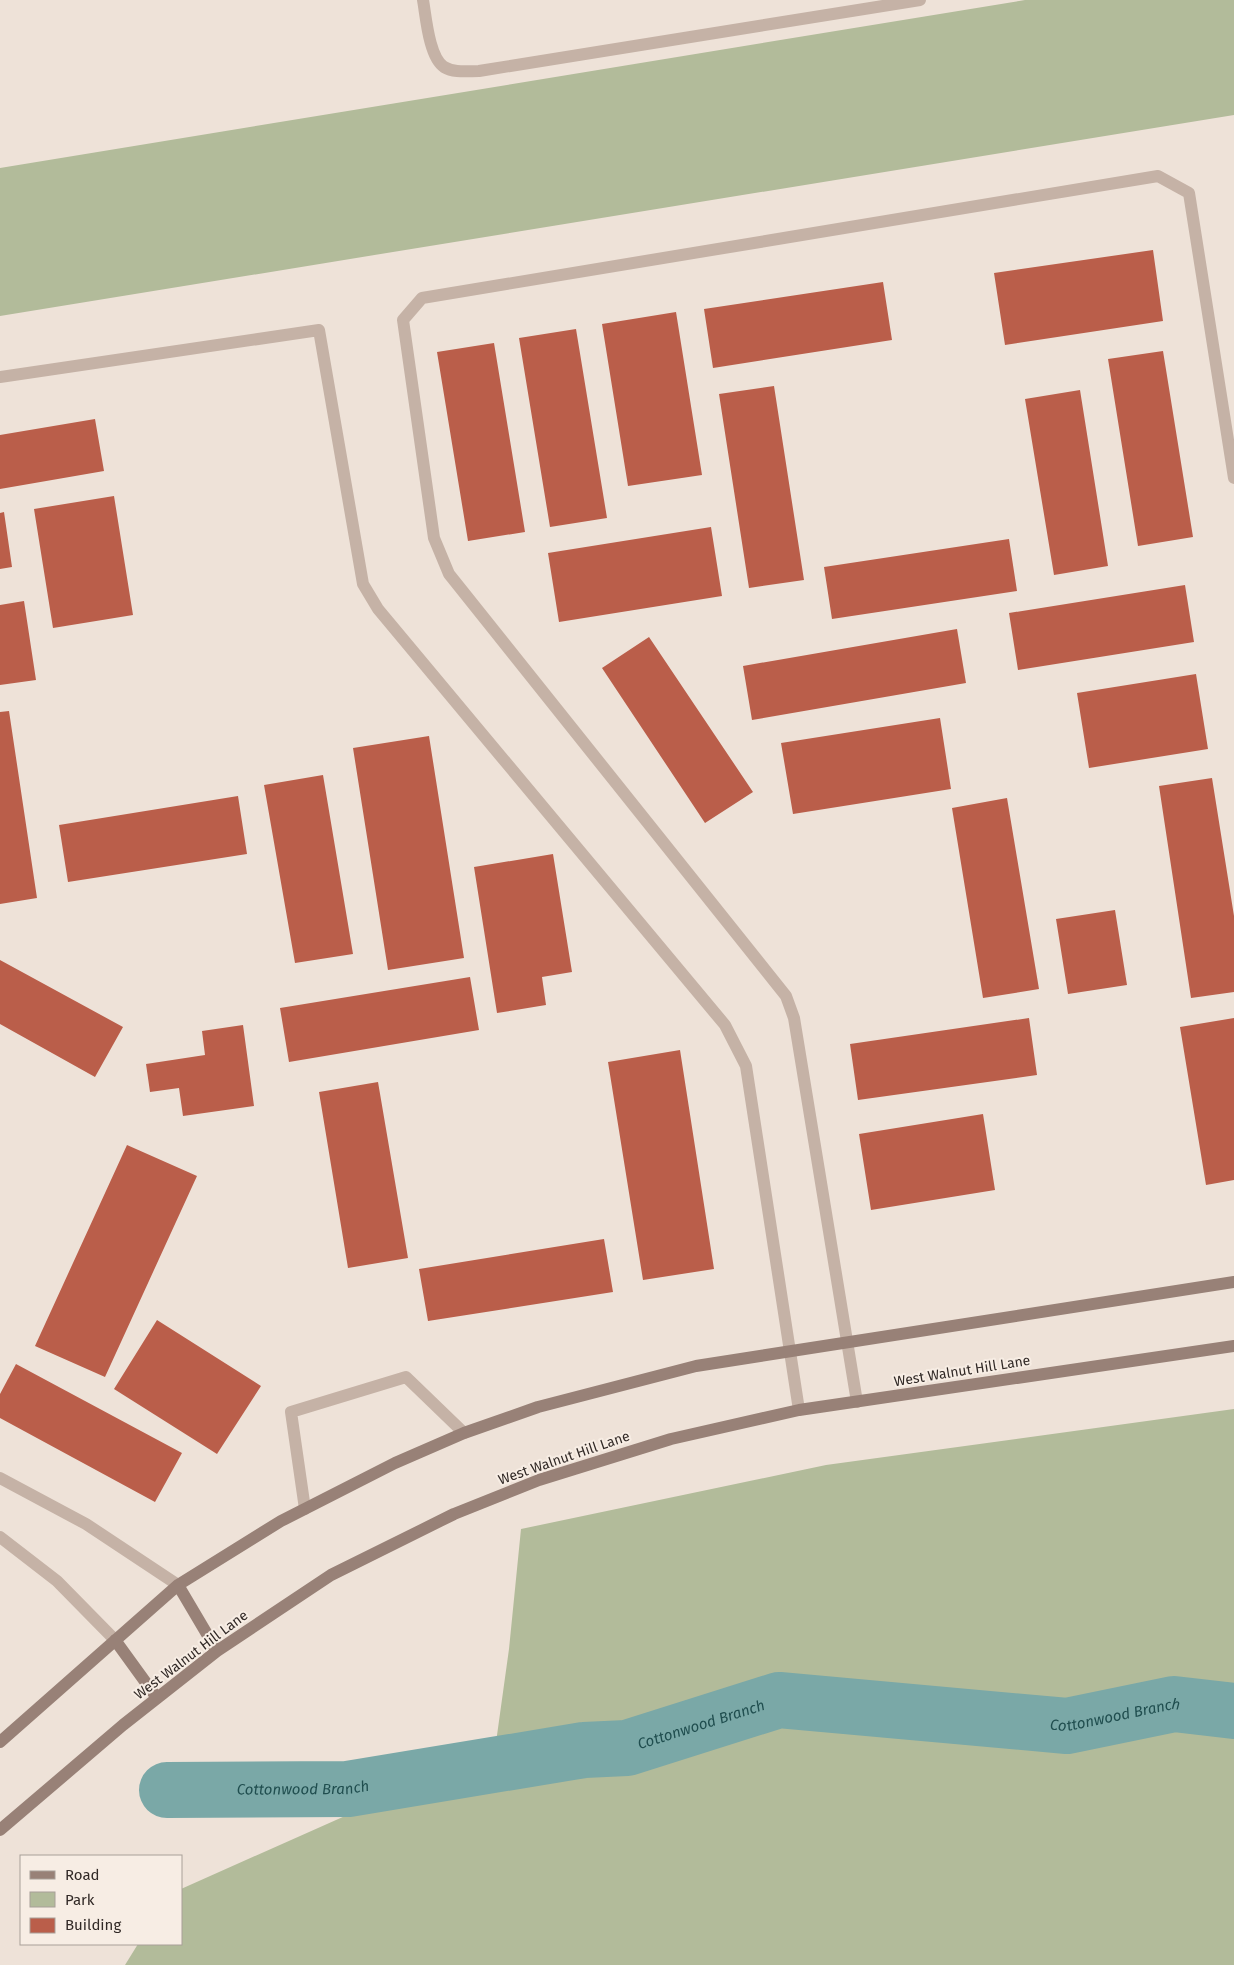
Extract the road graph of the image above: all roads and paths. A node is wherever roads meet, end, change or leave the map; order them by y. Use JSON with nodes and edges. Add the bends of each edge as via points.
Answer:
{"nodes":[{"id":1,"x":424,"y":0,"type":"edge"},
{"id":2,"x":920,"y":0,"type":"edge"},
{"id":3,"x":0,"y":377,"type":"edge"},
{"id":4,"x":1234,"y":478,"type":"edge"},
{"id":5,"x":1234,"y":1282,"type":"edge"},
{"id":6,"x":847,"y":1342,"type":"junction"},
{"id":7,"x":1234,"y":1346,"type":"edge"},
{"id":8,"x":789,"y":1351,"type":"junction"},
{"id":9,"x":857,"y":1402,"type":"junction"},
{"id":10,"x":799,"y":1410,"type":"junction"},
{"id":11,"x":464,"y":1433,"type":"junction"},
{"id":12,"x":0,"y":1478,"type":"edge"},
{"id":13,"x":305,"y":1509,"type":"junction"},
{"id":14,"x":0,"y":1537,"type":"edge"},
{"id":15,"x":178,"y":1586,"type":"junction"},
{"id":16,"x":115,"y":1640,"type":"junction"},
{"id":17,"x":217,"y":1650,"type":"junction"},
{"id":18,"x":157,"y":1698,"type":"junction"},
{"id":19,"x":0,"y":1742,"type":"edge"},
{"id":20,"x":0,"y":1830,"type":"edge"}],
"edges":[{"from":1,"to":2,"type":"lane","via":[[432,47],[442,66],[456,71],[479,71]]},
{"from":3,"to":8,"type":"lane","via":[[319,330],[363,584],[378,609],[725,1026],[746,1066]]},
{"from":4,"to":6,"type":"lane","via":[[1189,193],[1158,176],[422,298],[403,320],[434,538],[449,574],[786,996],[794,1018]]},
{"from":5,"to":6,"type":"main road"},
{"from":6,"to":8,"type":"main road"},
{"from":6,"to":9,"type":"lane"},
{"from":7,"to":9,"type":"main road","name":"West Walnut Hill Lane"},
{"from":8,"to":10,"type":"lane"},
{"from":8,"to":11,"type":"main road","via":[[696,1366],[538,1407]]},
{"from":9,"to":10,"type":"main road","name":"West Walnut Hill Lane"},
{"from":10,"to":17,"type":"main road","name":"West Walnut Hill Lane","via":[[663,1441],[539,1480],[454,1514],[331,1575]]},
{"from":11,"to":13,"type":"main road","via":[[395,1463]]},
{"from":11,"to":13,"type":"lane","via":[[406,1377],[291,1412]]},
{"from":12,"to":15,"type":"lane","via":[[86,1524]]},
{"from":13,"to":15,"type":"main road","via":[[280,1521]]},
{"from":14,"to":16,"type":"lane","via":[[57,1581]]},
{"from":15,"to":16,"type":"main road"},
{"from":15,"to":17,"type":"main road"},
{"from":16,"to":18,"type":"main road"},
{"from":16,"to":19,"type":"main road"},
{"from":17,"to":18,"type":"main road","name":"West Walnut Hill Lane"},
{"from":18,"to":20,"type":"main road","name":"West Walnut Hill Lane"}]}
